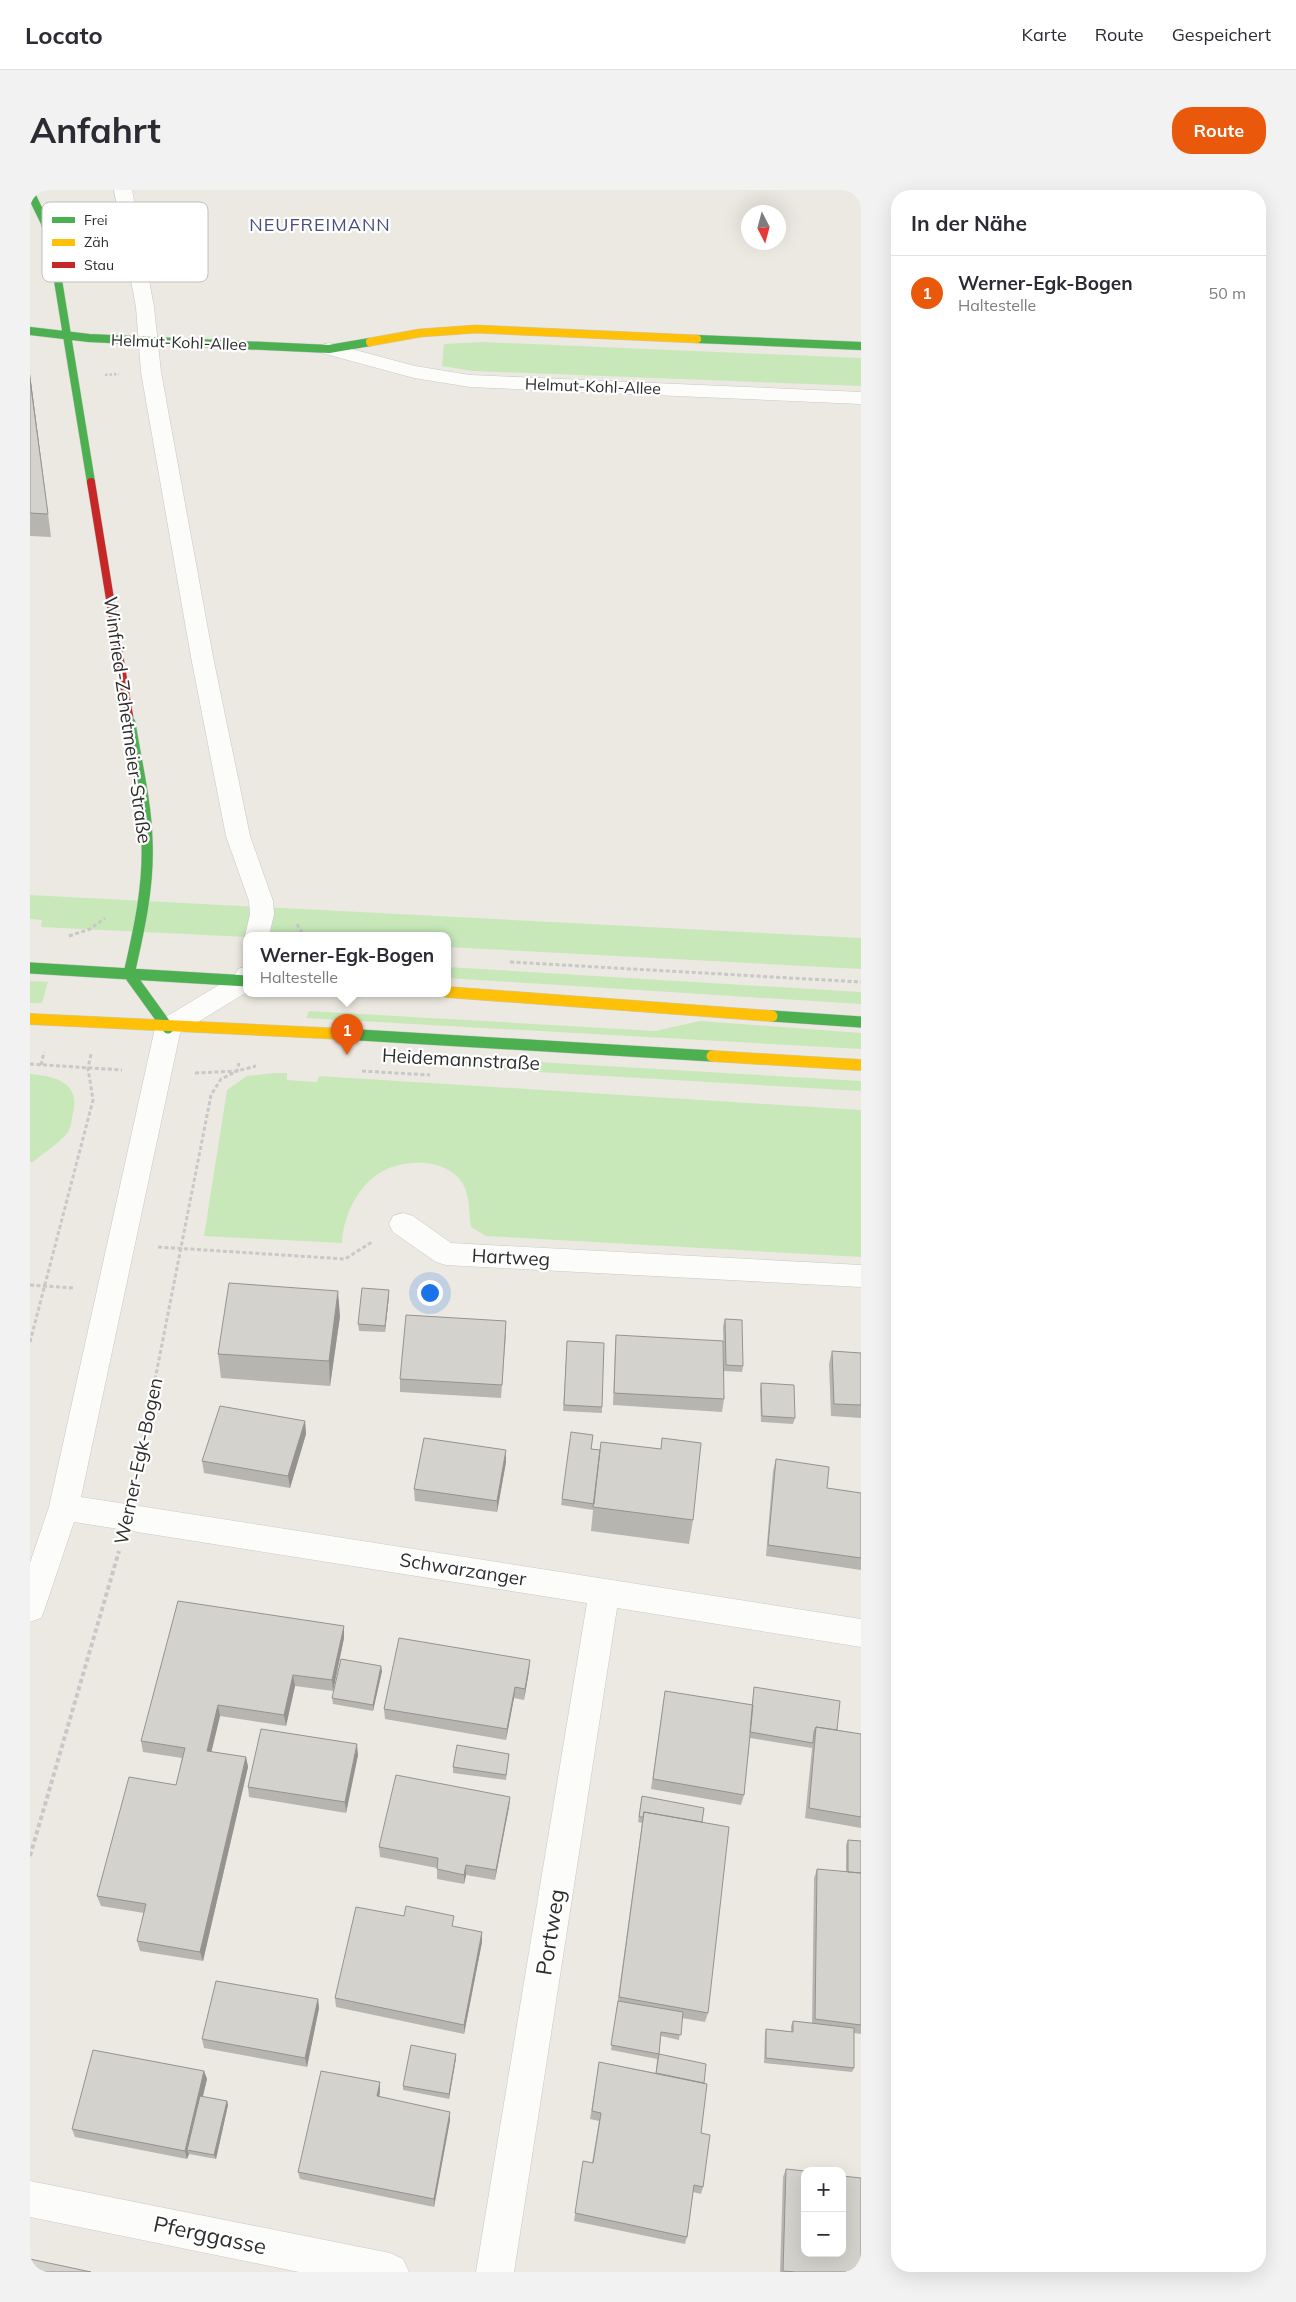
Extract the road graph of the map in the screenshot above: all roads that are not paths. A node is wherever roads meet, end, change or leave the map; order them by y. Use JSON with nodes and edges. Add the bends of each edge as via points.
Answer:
{"nodes":[{"id":1,"x":30,"y":192,"type":"edge"},
{"id":2,"x":42,"y":217,"type":"edge"},
{"id":3,"x":58,"y":282,"type":"edge"},
{"id":4,"x":140,"y":282,"type":"edge"},
{"id":5,"x":30,"y":331,"type":"edge"},
{"id":6,"x":68,"y":335,"type":"junction"},
{"id":7,"x":147,"y":341,"type":"junction"},
{"id":8,"x":861,"y":346,"type":"edge"},
{"id":9,"x":329,"y":348,"type":"junction"},
{"id":10,"x":861,"y":398,"type":"edge"},
{"id":11,"x":258,"y":932,"type":"edge"},
{"id":12,"x":30,"y":968,"type":"edge"},
{"id":13,"x":128,"y":974,"type":"junction"},
{"id":14,"x":243,"y":979,"type":"edge"},
{"id":15,"x":243,"y":981,"type":"edge"},
{"id":16,"x":451,"y":992,"type":"edge"},
{"id":17,"x":30,"y":1019,"type":"edge"},
{"id":18,"x":861,"y":1022,"type":"edge"},
{"id":19,"x":168,"y":1028,"type":"junction"},
{"id":20,"x":861,"y":1065,"type":"edge"},
{"id":21,"x":403,"y":1224,"type":"road end"},
{"id":22,"x":861,"y":1276,"type":"edge"},
{"id":23,"x":64,"y":1507,"type":"junction"},
{"id":24,"x":604,"y":1592,"type":"junction"},
{"id":25,"x":30,"y":1608,"type":"edge"},
{"id":26,"x":861,"y":1633,"type":"edge"},
{"id":27,"x":30,"y":2199,"type":"edge"},
{"id":28,"x":390,"y":2272,"type":"edge"},
{"id":29,"x":495,"y":2272,"type":"edge"}],
"edges":[{"from":1,"to":2,"type":"street","name":"Winfried-Zehetmeier-Straße"},
{"from":3,"to":6,"type":"street","name":"Winfried-Zehetmeier-Straße"},
{"from":4,"to":7,"type":"street"},
{"from":5,"to":6,"type":"street","name":"Helmut-Kohl-Allee"},
{"from":6,"to":7,"type":"street","name":"Helmut-Kohl-Allee"},
{"from":6,"to":13,"type":"street","name":"Winfried-Zehetmeier-Straße","via":[[146,822],[142,918]]},
{"from":7,"to":9,"type":"street","name":"Helmut-Kohl-Allee"},
{"from":7,"to":11,"type":"street","via":[[202,657],[238,836],[261,901]]},
{"from":8,"to":9,"type":"street","name":"Helmut-Kohl-Allee","via":[[476,329],[420,333]]},
{"from":9,"to":10,"type":"street","name":"Helmut-Kohl-Allee","via":[[414,372],[470,381]]},
{"from":12,"to":13,"type":"street"},
{"from":13,"to":14,"type":"street"},
{"from":13,"to":19,"type":"street"},
{"from":15,"to":19,"type":"street"},
{"from":16,"to":18,"type":"street"},
{"from":17,"to":19,"type":"street","name":"Heidemannstraße"},
{"from":19,"to":20,"type":"street","name":"Heidemannstraße","via":[[390,1037]]},
{"from":19,"to":23,"type":"street"},
{"from":21,"to":22,"type":"street","name":"Hartweg","via":[[446,1254]]},
{"from":23,"to":24,"type":"street","name":"Schwarzanger"},
{"from":23,"to":25,"type":"street"},
{"from":24,"to":26,"type":"street","name":"Schwarzanger"},
{"from":24,"to":29,"type":"street","name":"Portweg"},
{"from":27,"to":28,"type":"street","name":"Pferggasse"}]}
